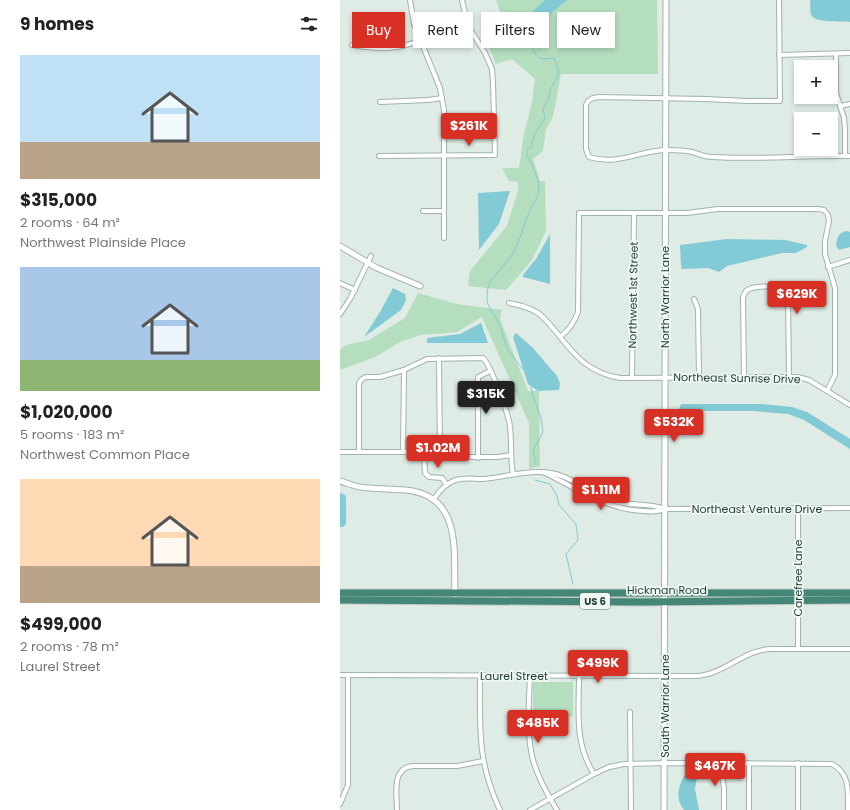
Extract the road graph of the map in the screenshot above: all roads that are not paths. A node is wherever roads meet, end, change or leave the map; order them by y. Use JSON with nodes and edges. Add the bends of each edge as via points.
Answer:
{"nodes":[{"id":1,"x":410,"y":0,"type":"edge"},
{"id":2,"x":462,"y":0,"type":"edge"},
{"id":3,"x":666,"y":0,"type":"edge"},
{"id":4,"x":779,"y":0,"type":"edge"},
{"id":5,"x":413,"y":18,"type":"edge"},
{"id":6,"x":379,"y":48,"type":"edge"},
{"id":7,"x":400,"y":48,"type":"edge"},
{"id":8,"x":424,"y":48,"type":"edge"},
{"id":9,"x":779,"y":54,"type":"junction"},
{"id":10,"x":836,"y":54,"type":"junction"},
{"id":11,"x":850,"y":54,"type":"edge"},
{"id":12,"x":442,"y":98,"type":"junction"},
{"id":13,"x":666,"y":98,"type":"junction"},
{"id":14,"x":380,"y":102,"type":"dead end"},
{"id":15,"x":850,"y":104,"type":"edge"},
{"id":16,"x":840,"y":106,"type":"junction"},
{"id":17,"x":666,"y":150,"type":"junction"},
{"id":18,"x":379,"y":156,"type":"dead end"},
{"id":19,"x":444,"y":156,"type":"junction"},
{"id":20,"x":845,"y":156,"type":"junction"},
{"id":21,"x":850,"y":156,"type":"edge"},
{"id":22,"x":423,"y":211,"type":"dead end"},
{"id":23,"x":444,"y":211,"type":"junction"},
{"id":24,"x":634,"y":213,"type":"junction"},
{"id":25,"x":666,"y":214,"type":"junction"},
{"id":26,"x":444,"y":238,"type":"dead end"},
{"id":27,"x":340,"y":246,"type":"edge"},
{"id":28,"x":372,"y":256,"type":"dead end"},
{"id":29,"x":850,"y":260,"type":"edge"},
{"id":30,"x":368,"y":263,"type":"junction"},
{"id":31,"x":828,"y":267,"type":"junction"},
{"id":32,"x":340,"y":283,"type":"edge"},
{"id":33,"x":420,"y":286,"type":"dead end"},
{"id":34,"x":355,"y":290,"type":"junction"},
{"id":35,"x":694,"y":299,"type":"dead end"},
{"id":36,"x":509,"y":303,"type":"dead end"},
{"id":37,"x":340,"y":314,"type":"edge"},
{"id":38,"x":560,"y":338,"type":"junction"},
{"id":39,"x":440,"y":358,"type":"junction"},
{"id":40,"x":404,"y":370,"type":"junction"},
{"id":41,"x":490,"y":371,"type":"junction"},
{"id":42,"x":699,"y":377,"type":"junction"},
{"id":43,"x":744,"y":377,"type":"junction"},
{"id":44,"x":789,"y":377,"type":"junction"},
{"id":45,"x":632,"y":378,"type":"junction"},
{"id":46,"x":665,"y":378,"type":"junction"},
{"id":47,"x":827,"y":391,"type":"junction"},
{"id":48,"x":850,"y":405,"type":"edge"},
{"id":49,"x":340,"y":452,"type":"edge"},
{"id":50,"x":360,"y":452,"type":"junction"},
{"id":51,"x":403,"y":452,"type":"junction"},
{"id":52,"x":424,"y":455,"type":"junction"},
{"id":53,"x":511,"y":455,"type":"junction"},
{"id":54,"x":440,"y":457,"type":"junction"},
{"id":55,"x":478,"y":458,"type":"junction"},
{"id":56,"x":514,"y":474,"type":"junction"},
{"id":57,"x":340,"y":481,"type":"edge"},
{"id":58,"x":447,"y":485,"type":"junction"},
{"id":59,"x":433,"y":500,"type":"junction"},
{"id":60,"x":798,"y":508,"type":"junction"},
{"id":61,"x":850,"y":508,"type":"edge"},
{"id":62,"x":665,"y":509,"type":"junction"},
{"id":63,"x":850,"y":593,"type":"edge"},
{"id":64,"x":340,"y":594,"type":"edge"},
{"id":65,"x":455,"y":597,"type":"junction"},
{"id":66,"x":665,"y":597,"type":"junction"},
{"id":67,"x":798,"y":597,"type":"junction"},
{"id":68,"x":340,"y":600,"type":"edge"},
{"id":69,"x":850,"y":600,"type":"edge"},
{"id":70,"x":798,"y":649,"type":"junction"},
{"id":71,"x":850,"y":649,"type":"edge"},
{"id":72,"x":340,"y":675,"type":"edge"},
{"id":73,"x":348,"y":675,"type":"junction"},
{"id":74,"x":480,"y":676,"type":"junction"},
{"id":75,"x":530,"y":676,"type":"junction"},
{"id":76,"x":579,"y":676,"type":"junction"},
{"id":77,"x":665,"y":676,"type":"junction"},
{"id":78,"x":630,"y":712,"type":"dead end"},
{"id":79,"x":483,"y":761,"type":"junction"},
{"id":80,"x":631,"y":763,"type":"junction"},
{"id":81,"x":664,"y":763,"type":"junction"},
{"id":82,"x":720,"y":763,"type":"junction"},
{"id":83,"x":749,"y":763,"type":"junction"},
{"id":84,"x":798,"y":763,"type":"junction"},
{"id":85,"x":594,"y":774,"type":"junction"},
{"id":86,"x":550,"y":799,"type":"junction"},
{"id":87,"x":340,"y":804,"type":"edge"},
{"id":88,"x":397,"y":810,"type":"edge"},
{"id":89,"x":500,"y":810,"type":"edge"},
{"id":90,"x":530,"y":810,"type":"edge"},
{"id":91,"x":557,"y":810,"type":"edge"},
{"id":92,"x":631,"y":810,"type":"edge"},
{"id":93,"x":664,"y":810,"type":"edge"},
{"id":94,"x":724,"y":810,"type":"edge"},
{"id":95,"x":749,"y":810,"type":"edge"},
{"id":96,"x":798,"y":810,"type":"edge"},
{"id":97,"x":848,"y":810,"type":"edge"}],
"edges":[{"from":1,"to":5,"type":"street"},
{"from":2,"to":19,"type":"street","via":[[470,29],[492,68],[495,155]]},
{"from":3,"to":13,"type":"street","name":"North Warrior Lane"},
{"from":4,"to":9,"type":"street"},
{"from":6,"to":7,"type":"street"},
{"from":8,"to":12,"type":"street"},
{"from":9,"to":10,"type":"street"},
{"from":9,"to":13,"type":"street","via":[[780,101]]},
{"from":10,"to":11,"type":"street"},
{"from":10,"to":16,"type":"street","via":[[836,93]]},
{"from":12,"to":14,"type":"street"},
{"from":12,"to":19,"type":"street"},
{"from":13,"to":17,"type":"street","name":"North Warrior Lane"},
{"from":13,"to":17,"type":"street","via":[[599,96],[588,101],[586,110],[586,149],[589,156],[596,159],[623,159]]},
{"from":15,"to":16,"type":"street"},
{"from":16,"to":20,"type":"street","via":[[844,118]]},
{"from":17,"to":20,"type":"street","via":[[682,150],[711,157]]},
{"from":17,"to":25,"type":"street","name":"North Warrior Lane"},
{"from":18,"to":19,"type":"street"},
{"from":19,"to":23,"type":"street"},
{"from":20,"to":21,"type":"street"},
{"from":22,"to":23,"type":"street"},
{"from":23,"to":26,"type":"street"},
{"from":24,"to":25,"type":"street"},
{"from":24,"to":38,"type":"street","via":[[580,213],[578,312],[575,322]]},
{"from":24,"to":45,"type":"street","name":"Northwest 1st Street"},
{"from":25,"to":31,"type":"street","via":[[687,214],[718,209],[824,210],[829,221],[824,247]]},
{"from":25,"to":46,"type":"street","name":"North Warrior Lane"},
{"from":27,"to":30,"type":"street"},
{"from":28,"to":30,"type":"street"},
{"from":29,"to":31,"type":"street"},
{"from":30,"to":33,"type":"street"},
{"from":30,"to":34,"type":"street"},
{"from":31,"to":47,"type":"street","via":[[835,288],[835,373]]},
{"from":32,"to":34,"type":"street"},
{"from":34,"to":37,"type":"street"},
{"from":35,"to":42,"type":"street","via":[[698,309]]},
{"from":36,"to":38,"type":"street","name":"Northeast Sunrise Drive","via":[[537,313]]},
{"from":38,"to":45,"type":"street","name":"Northeast Sunrise Drive","via":[[581,361],[594,370],[608,376]]},
{"from":39,"to":40,"type":"street","via":[[427,359]]},
{"from":39,"to":41,"type":"street","via":[[484,358]]},
{"from":39,"to":54,"type":"street"},
{"from":40,"to":50,"type":"street","via":[[380,377],[366,377],[359,383]]},
{"from":40,"to":51,"type":"street"},
{"from":41,"to":53,"type":"street","via":[[510,424]]},
{"from":41,"to":55,"type":"street","via":[[478,378]]},
{"from":42,"to":43,"type":"street","name":"Northeast Sunrise Drive"},
{"from":42,"to":46,"type":"street","name":"Northeast Sunrise Drive"},
{"from":43,"to":44,"type":"street","name":"Northeast Sunrise Drive"},
{"from":43,"to":44,"type":"street","via":[[743,297],[746,291],[752,288],[776,286],[784,288],[788,295]]},
{"from":44,"to":47,"type":"street","name":"Northeast Sunrise Drive","via":[[804,378]]},
{"from":45,"to":46,"type":"street","name":"Northeast Sunrise Drive"},
{"from":46,"to":62,"type":"street","name":"North Warrior Lane"},
{"from":47,"to":48,"type":"street","name":"Northeast Sunrise Drive"},
{"from":49,"to":50,"type":"street"},
{"from":50,"to":51,"type":"street"},
{"from":51,"to":52,"type":"street"},
{"from":52,"to":54,"type":"street"},
{"from":52,"to":58,"type":"street","via":[[425,473],[442,478]]},
{"from":53,"to":55,"type":"street"},
{"from":53,"to":56,"type":"street"},
{"from":54,"to":55,"type":"street"},
{"from":56,"to":58,"type":"street","name":"Northeast Venture Drive","via":[[459,479]]},
{"from":56,"to":62,"type":"street","name":"Northeast Venture Drive","via":[[543,472],[564,477],[607,499]]},
{"from":57,"to":59,"type":"street","via":[[359,487],[408,490]]},
{"from":58,"to":59,"type":"street"},
{"from":59,"to":65,"type":"street","via":[[449,518],[452,528],[455,542]]},
{"from":60,"to":61,"type":"street","name":"Northeast Venture Drive"},
{"from":60,"to":62,"type":"street","name":"Northeast Venture Drive"},
{"from":60,"to":67,"type":"street","name":"Carefree Lane"},
{"from":62,"to":66,"type":"street","name":"North Warrior Lane"},
{"from":63,"to":67,"type":"highway","name":"Hickman Road","number":"US 6"},
{"from":64,"to":65,"type":"highway","name":"Hickman Road","number":"US 6"},
{"from":65,"to":66,"type":"highway","name":"Hickman Road","number":"US 6"},
{"from":65,"to":68,"type":"highway","name":"Hickman Road","number":"US 6"},
{"from":66,"to":67,"type":"highway","name":"Hickman Road","number":"US 6"},
{"from":66,"to":77,"type":"street","name":"South Warrior Lane"},
{"from":67,"to":69,"type":"highway","name":"Hickman Road","number":"US 6"},
{"from":67,"to":70,"type":"street","name":"Carefree Lane"},
{"from":70,"to":71,"type":"street","name":"Laurel Street"},
{"from":70,"to":77,"type":"street","name":"Laurel Street","via":[[760,650],[703,676]]},
{"from":72,"to":73,"type":"street","name":"Laurel Street"},
{"from":73,"to":74,"type":"street","name":"Laurel Street"},
{"from":73,"to":87,"type":"street","via":[[348,785]]},
{"from":74,"to":75,"type":"street","name":"Laurel Street"},
{"from":74,"to":79,"type":"street","via":[[480,738]]},
{"from":75,"to":76,"type":"street","name":"Laurel Street"},
{"from":75,"to":86,"type":"street","via":[[531,747],[536,770]]},
{"from":76,"to":77,"type":"street","name":"Laurel Street"},
{"from":76,"to":85,"type":"street","via":[[580,740],[585,760]]},
{"from":77,"to":81,"type":"street","name":"South Warrior Lane"},
{"from":78,"to":80,"type":"street"},
{"from":79,"to":88,"type":"street","via":[[457,766],[406,767],[397,779]]},
{"from":79,"to":89,"type":"street"},
{"from":80,"to":81,"type":"street"},
{"from":80,"to":85,"type":"street","via":[[616,765]]},
{"from":80,"to":92,"type":"street"},
{"from":81,"to":82,"type":"street"},
{"from":81,"to":93,"type":"street","name":"South Warrior Lane"},
{"from":82,"to":83,"type":"street"},
{"from":82,"to":94,"type":"street"},
{"from":83,"to":84,"type":"street"},
{"from":83,"to":95,"type":"street"},
{"from":84,"to":96,"type":"street"},
{"from":84,"to":97,"type":"street","via":[[832,764],[841,769],[848,784]]},
{"from":85,"to":86,"type":"street"},
{"from":86,"to":90,"type":"street"},
{"from":86,"to":91,"type":"street"}]}
